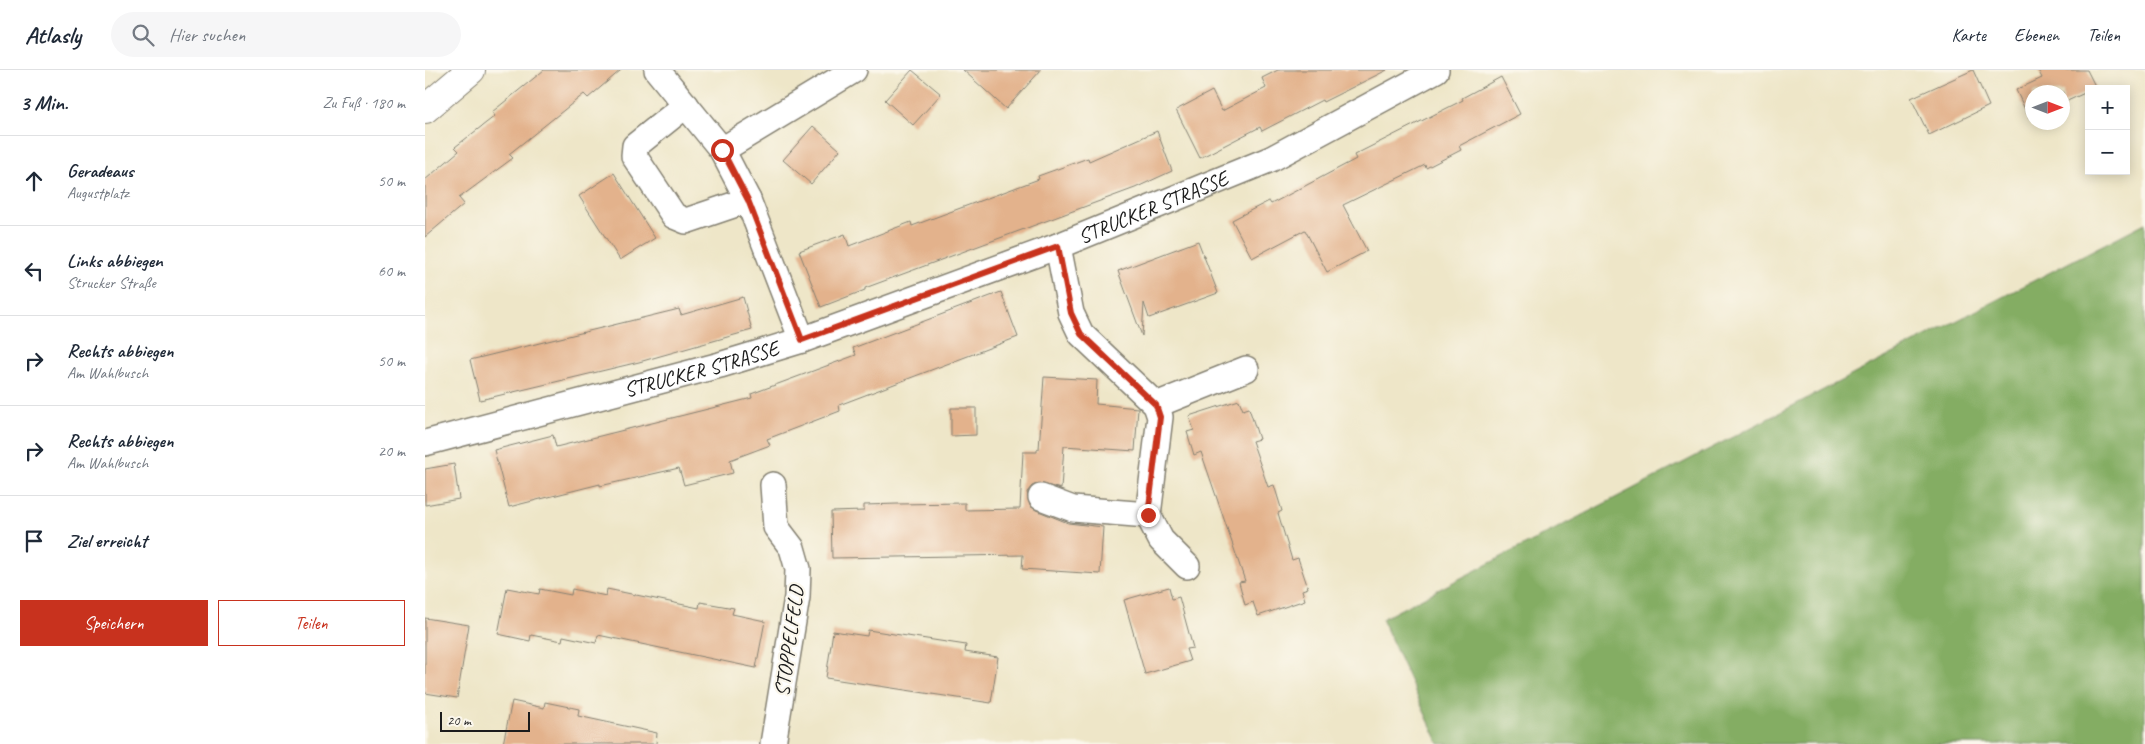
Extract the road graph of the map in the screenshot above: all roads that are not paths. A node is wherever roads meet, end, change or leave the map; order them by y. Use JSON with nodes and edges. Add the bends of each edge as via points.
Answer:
{"nodes":[{"id":1,"x":471,"y":70,"type":"edge"},
{"id":2,"x":657,"y":70,"type":"edge"},
{"id":3,"x":853,"y":70,"type":"edge"},
{"id":4,"x":1437,"y":70,"type":"edge"},
{"id":5,"x":686,"y":105,"type":"junction"},
{"id":6,"x":425,"y":109,"type":"edge"},
{"id":7,"x":722,"y":150,"type":"junction"},
{"id":8,"x":748,"y":200,"type":"junction"},
{"id":9,"x":1058,"y":246,"type":"junction"},
{"id":10,"x":802,"y":340,"type":"junction"},
{"id":11,"x":1246,"y":370,"type":"dead end"},
{"id":12,"x":1156,"y":405,"type":"junction"},
{"id":13,"x":425,"y":443,"type":"edge"},
{"id":14,"x":773,"y":485,"type":"dead end"},
{"id":15,"x":1041,"y":497,"type":"dead end"},
{"id":16,"x":1148,"y":515,"type":"junction"},
{"id":17,"x":1187,"y":566,"type":"dead end"},
{"id":18,"x":773,"y":744,"type":"edge"}],
"edges":[{"from":1,"to":6,"type":"main road"},
{"from":2,"to":5,"type":"street"},
{"from":3,"to":7,"type":"street"},
{"from":4,"to":9,"type":"street","name":"STRUCKER STRASSE","via":[[1271,158]]},
{"from":5,"to":7,"type":"street"},
{"from":5,"to":8,"type":"street","via":[[635,146],[635,156],[654,186],[674,216],[686,221]]},
{"from":7,"to":8,"type":"street"},
{"from":8,"to":10,"type":"street"},
{"from":9,"to":10,"type":"street","name":"STRUCKER STRASSE"},
{"from":9,"to":12,"type":"street","via":[[1071,313],[1081,334]]},
{"from":10,"to":13,"type":"street","name":"STRUCKER STRASSE","via":[[720,365]]},
{"from":11,"to":12,"type":"street"},
{"from":12,"to":16,"type":"street","via":[[1160,417]]},
{"from":14,"to":18,"type":"street","name":"STOPPELFELD","via":[[776,527],[793,548],[799,569]]},
{"from":15,"to":16,"type":"street","via":[[1073,509]]},
{"from":16,"to":17,"type":"street","via":[[1161,540]]}]}
